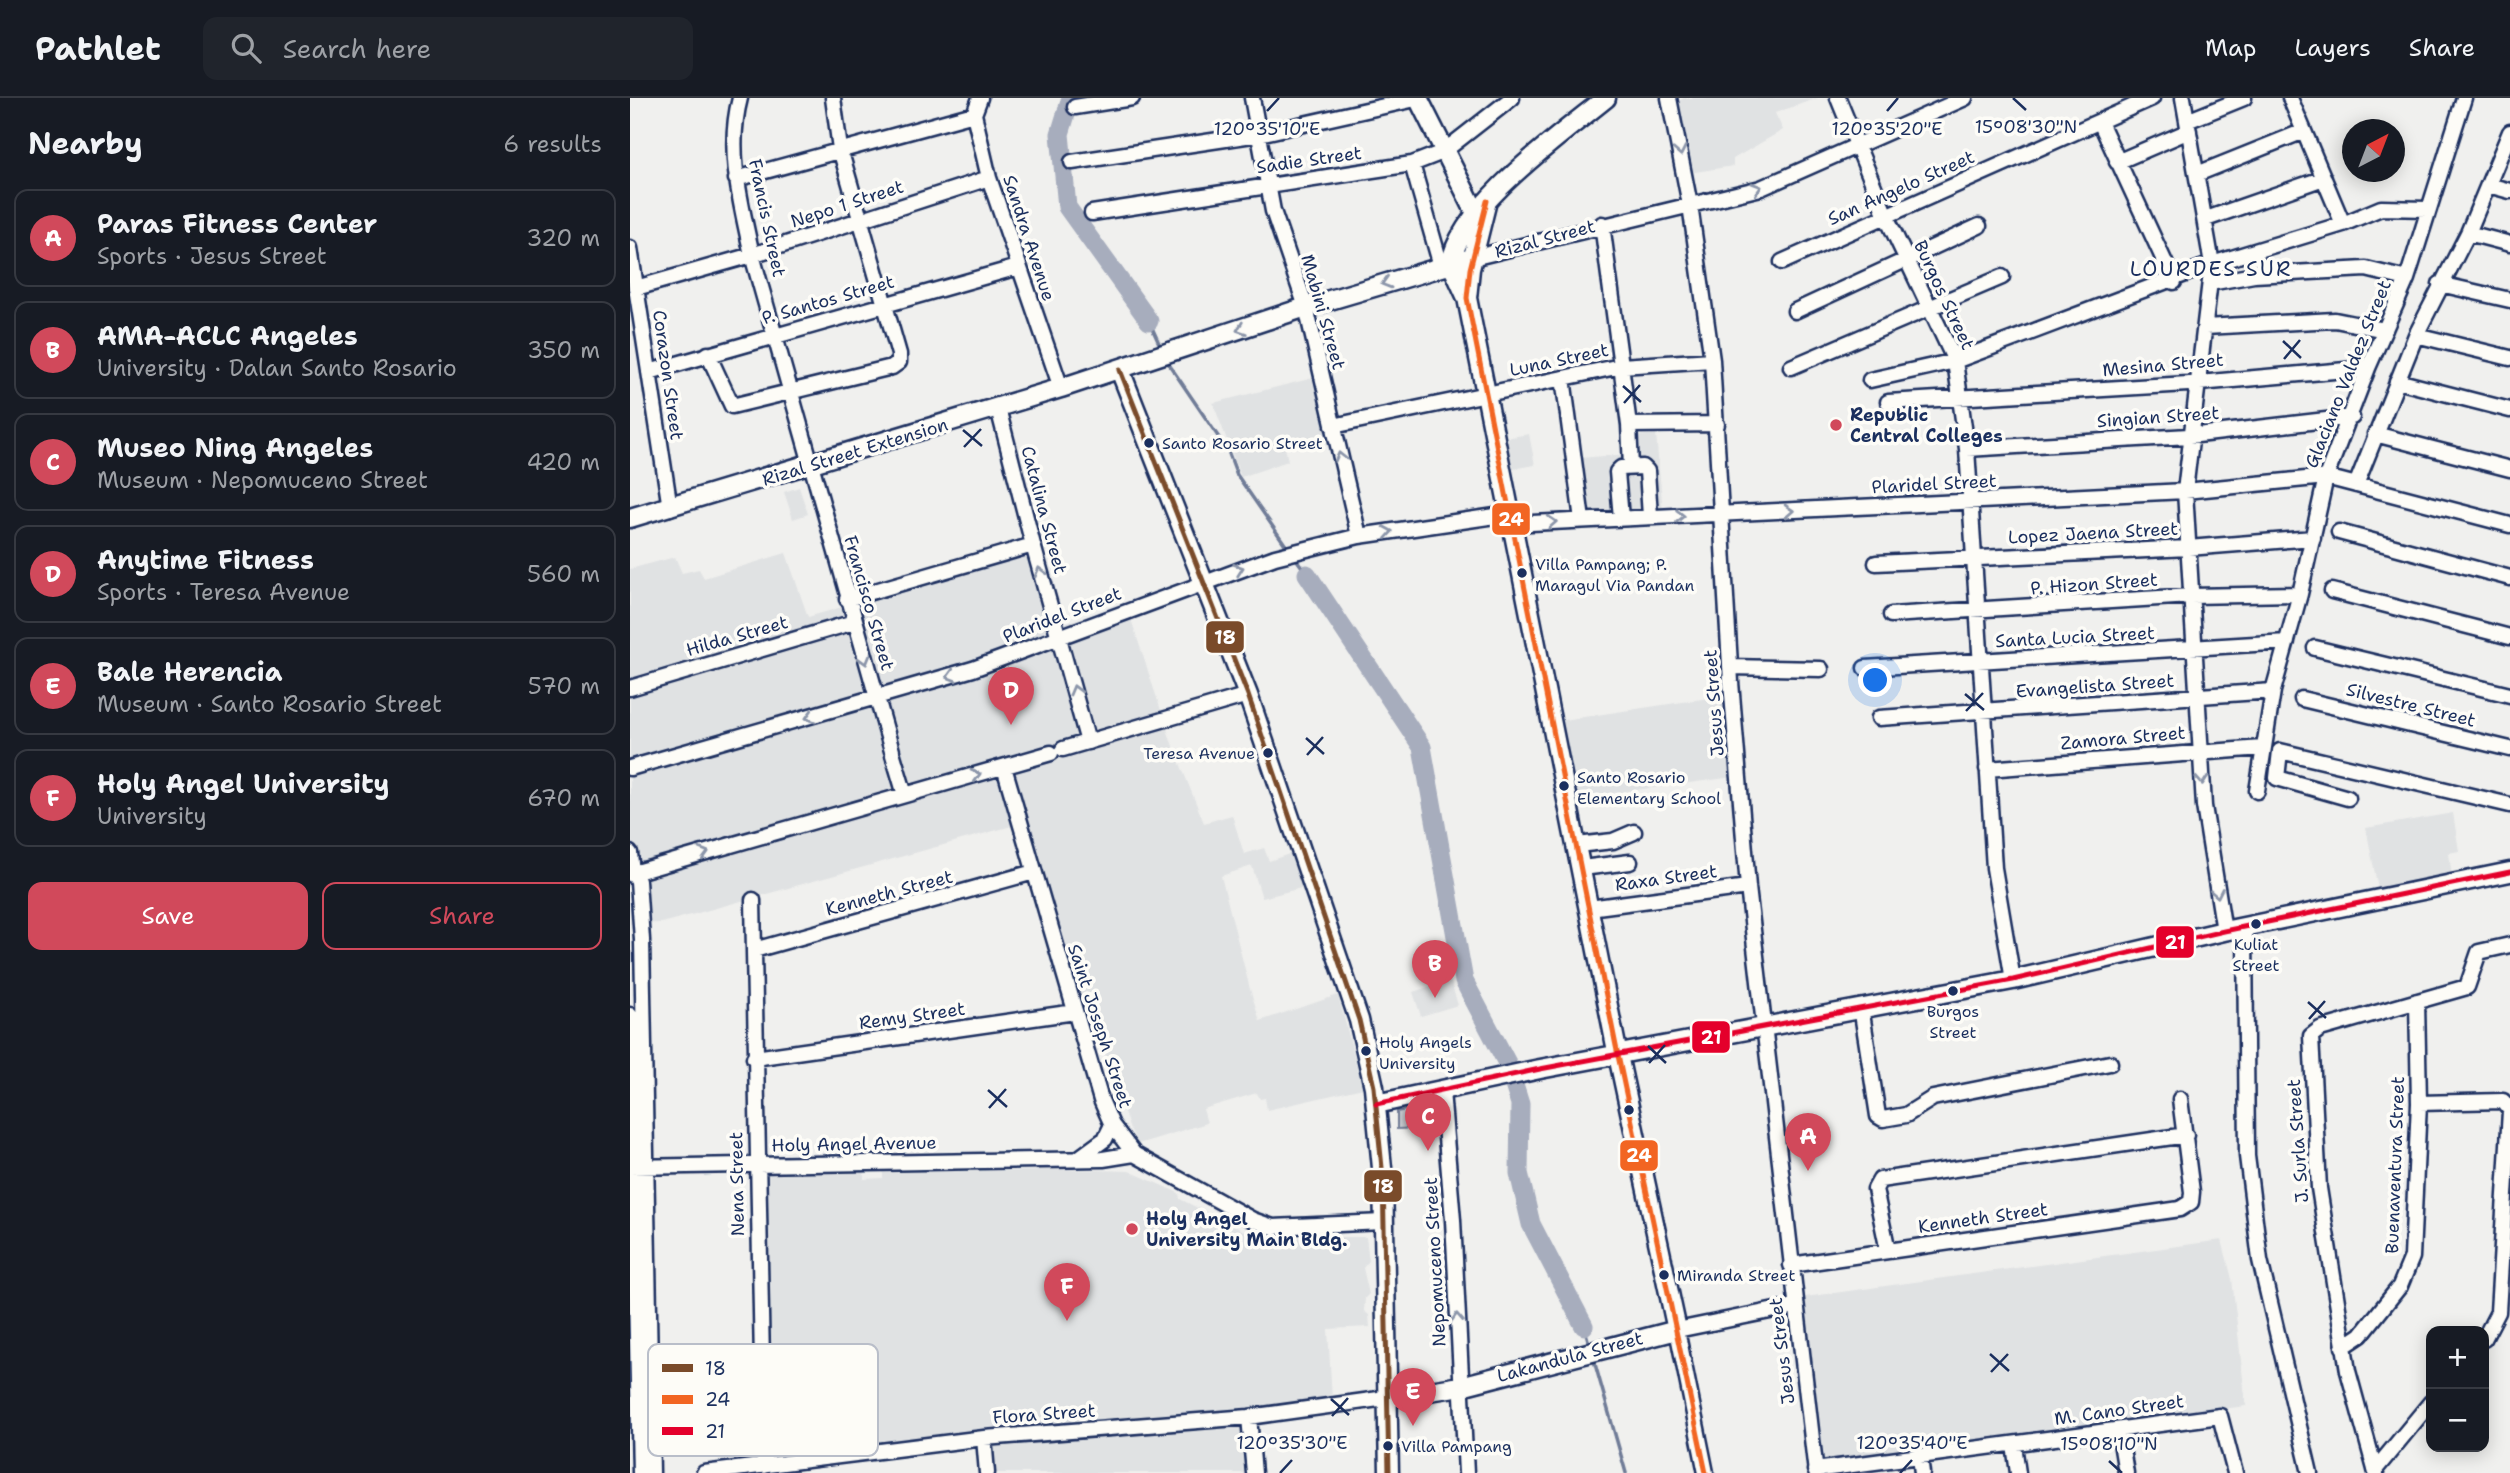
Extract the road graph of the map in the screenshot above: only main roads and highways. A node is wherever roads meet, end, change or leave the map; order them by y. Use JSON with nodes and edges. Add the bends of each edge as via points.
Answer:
{"nodes":[{"id":1,"x":1419,"y":98,"type":"edge"},
{"id":2,"x":1605,"y":98,"type":"edge"},
{"id":3,"x":1481,"y":214,"type":"junction"},
{"id":4,"x":1472,"y":258,"type":"junction"},
{"id":5,"x":1446,"y":264,"type":"junction"},
{"id":6,"x":1467,"y":298,"type":"junction"},
{"id":7,"x":1120,"y":370,"type":"junction"},
{"id":8,"x":630,"y":518,"type":"edge"},
{"id":9,"x":2510,"y":872,"type":"edge"},
{"id":10,"x":1618,"y":1056,"type":"junction"},
{"id":11,"x":1376,"y":1104,"type":"junction"},
{"id":12,"x":1386,"y":1398,"type":"junction"},
{"id":13,"x":1389,"y":1473,"type":"edge"}],
"edges":[{"from":1,"to":3,"type":"main road","via":[[1443,152]]},
{"from":2,"to":3,"type":"main road"},
{"from":3,"to":4,"type":"main road"},
{"from":3,"to":5,"type":"main road"},
{"from":4,"to":5,"type":"main road","name":"Rizal Street"},
{"from":4,"to":6,"type":"main road"},
{"from":5,"to":6,"type":"main road"},
{"from":5,"to":7,"type":"main road","name":"Rizal Street","one_way":true},
{"from":6,"to":10,"type":"main road"},
{"from":7,"to":8,"type":"main road","name":"Rizal Street Extension"},
{"from":7,"to":11,"type":"main road","via":[[1248,695],[1359,1020]]},
{"from":9,"to":10,"type":"main road","via":[[2013,980]]},
{"from":10,"to":11,"type":"main road"},
{"from":10,"to":12,"type":"main road","name":"Lakandula Street","via":[[1677,1330],[1461,1386]]},
{"from":11,"to":12,"type":"main road","via":[[1383,1178]]},
{"from":12,"to":13,"type":"main road"}]}
